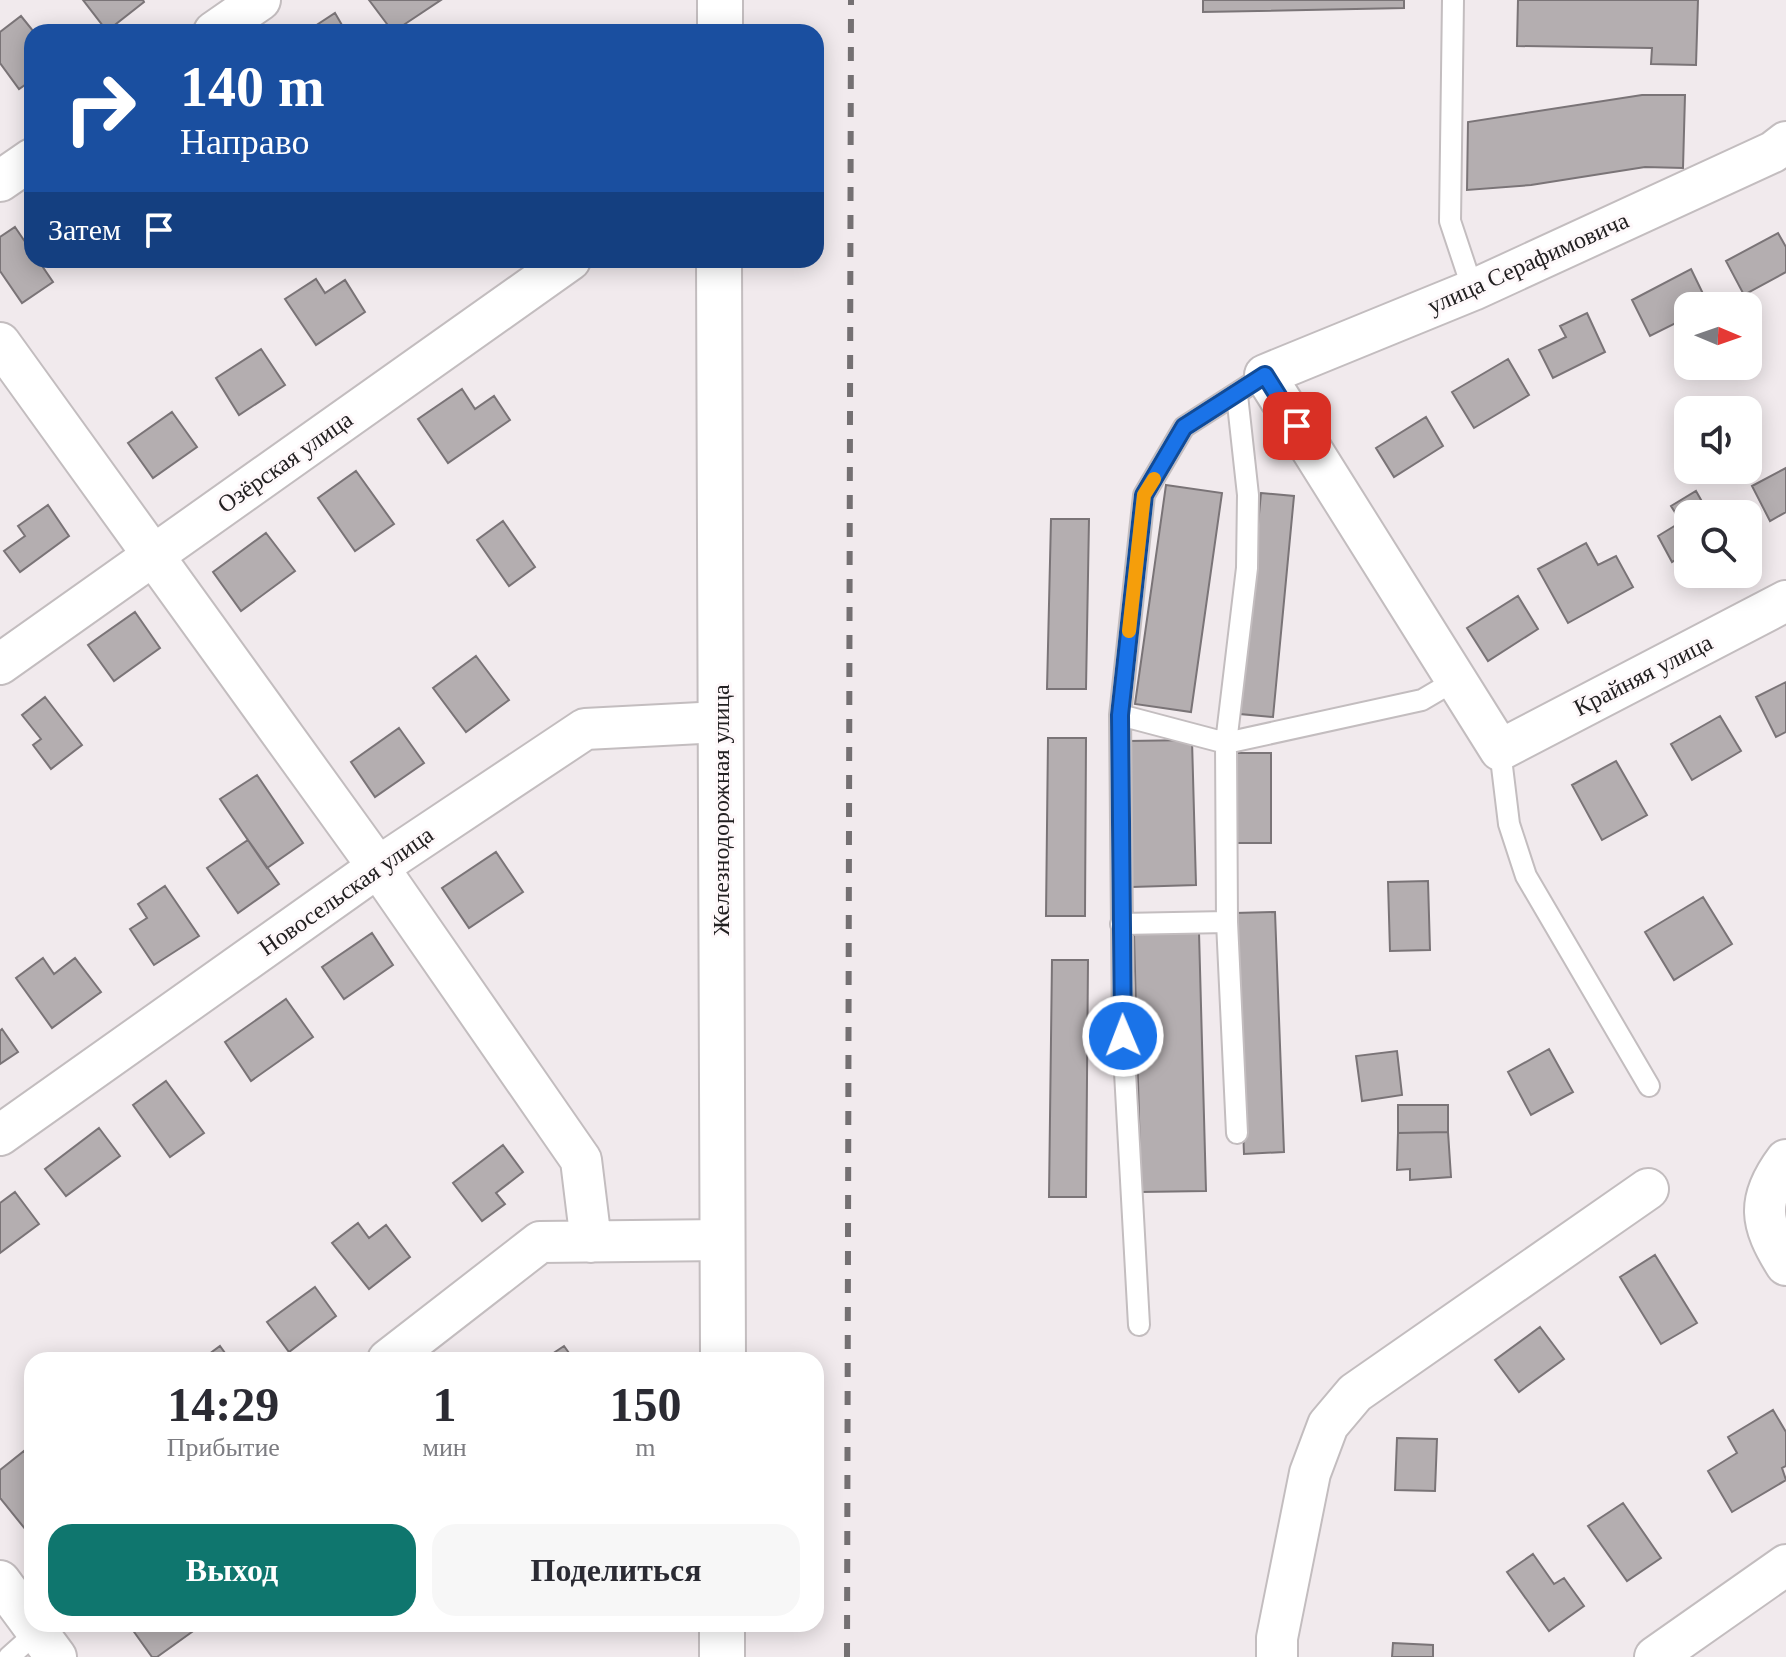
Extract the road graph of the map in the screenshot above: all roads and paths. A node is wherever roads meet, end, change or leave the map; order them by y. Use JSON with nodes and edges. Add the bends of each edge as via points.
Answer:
{"nodes":[{"id":1,"x":260,"y":0,"type":"edge"},
{"id":2,"x":720,"y":0,"type":"edge"},
{"id":3,"x":1453,"y":0,"type":"edge"},
{"id":4,"x":226,"y":24,"type":"edge"},
{"id":5,"x":720,"y":24,"type":"edge"},
{"id":6,"x":1786,"y":142,"type":"edge"},
{"id":7,"x":24,"y":164,"type":"edge"},
{"id":8,"x":0,"y":181,"type":"edge"},
{"id":9,"x":559,"y":268,"type":"edge"},
{"id":10,"x":719,"y":268,"type":"edge"},
{"id":11,"x":1473,"y":290,"type":"junction"},
{"id":12,"x":0,"y":343,"type":"edge"},
{"id":13,"x":1251,"y":385,"type":"junction"},
{"id":14,"x":152,"y":556,"type":"junction"},
{"id":15,"x":1786,"y":601,"type":"edge"},
{"id":16,"x":0,"y":664,"type":"edge"},
{"id":17,"x":1456,"y":680,"type":"junction"},
{"id":18,"x":1120,"y":715,"type":"junction"},
{"id":19,"x":720,"y":722,"type":"junction"},
{"id":20,"x":1226,"y":743,"type":"junction"},
{"id":21,"x":1500,"y":750,"type":"junction"},
{"id":22,"x":378,"y":867,"type":"junction"},
{"id":23,"x":1227,"y":922,"type":"junction"},
{"id":24,"x":1121,"y":924,"type":"junction"},
{"id":25,"x":1649,"y":1086,"type":"dead end"},
{"id":26,"x":1237,"y":1133,"type":"dead end"},
{"id":27,"x":0,"y":1135,"type":"edge"},
{"id":28,"x":1786,"y":1160,"type":"edge"},
{"id":29,"x":1648,"y":1189,"type":"dead end"},
{"id":30,"x":724,"y":1240,"type":"junction"},
{"id":31,"x":591,"y":1242,"type":"junction"},
{"id":32,"x":1781,"y":1256,"type":"edge"},
{"id":33,"x":1139,"y":1325,"type":"dead end"},
{"id":34,"x":398,"y":1352,"type":"edge"},
{"id":35,"x":723,"y":1352,"type":"edge"},
{"id":36,"x":1786,"y":1565,"type":"edge"},
{"id":37,"x":0,"y":1581,"type":"edge"},
{"id":38,"x":24,"y":1621,"type":"edge"},
{"id":39,"x":722,"y":1632,"type":"edge"},
{"id":40,"x":722,"y":1657,"type":"edge"},
{"id":41,"x":1277,"y":1657,"type":"edge"},
{"id":42,"x":1655,"y":1657,"type":"edge"}],
"edges":[{"from":1,"to":4,"type":"street"},
{"from":2,"to":5,"type":"street"},
{"from":3,"to":11,"type":"lane","via":[[1450,221]]},
{"from":6,"to":11,"type":"street","name":"улица Серафимовича"},
{"from":7,"to":8,"type":"street"},
{"from":9,"to":14,"type":"street","name":"Озёрская улица"},
{"from":10,"to":19,"type":"street","name":"Железнодорожная улица"},
{"from":11,"to":13,"type":"street","name":"улица Серафимовича"},
{"from":12,"to":14,"type":"street"},
{"from":13,"to":17,"type":"street"},
{"from":13,"to":18,"type":"lane","via":[[1184,427],[1144,495]]},
{"from":13,"to":20,"type":"lane","via":[[1247,568]]},
{"from":14,"to":16,"type":"street","name":"Озёрская улица"},
{"from":14,"to":22,"type":"street"},
{"from":15,"to":21,"type":"street","name":"Крайняя улица"},
{"from":17,"to":20,"type":"lane","via":[[1422,700]]},
{"from":17,"to":21,"type":"street"},
{"from":18,"to":20,"type":"lane"},
{"from":18,"to":24,"type":"lane"},
{"from":19,"to":22,"type":"street","name":"Новосельская улица","via":[[585,729]]},
{"from":19,"to":30,"type":"street","name":"Железнодорожная улица"},
{"from":20,"to":23,"type":"lane"},
{"from":21,"to":25,"type":"lane","via":[[1509,824],[1526,876]]},
{"from":22,"to":27,"type":"street","name":"Новосельская улица"},
{"from":22,"to":31,"type":"street","via":[[581,1160]]},
{"from":23,"to":24,"type":"lane"},
{"from":23,"to":26,"type":"lane"},
{"from":24,"to":33,"type":"lane"},
{"from":28,"to":32,"type":"street","via":[[1770,1182],[1762,1209]]},
{"from":29,"to":41,"type":"street","via":[[1355,1393],[1328,1425],[1310,1473]]},
{"from":30,"to":31,"type":"street"},
{"from":30,"to":35,"type":"street","name":"Железнодорожная улица"},
{"from":31,"to":34,"type":"street","via":[[540,1242]]},
{"from":36,"to":42,"type":"street"},
{"from":37,"to":38,"type":"street"},
{"from":39,"to":40,"type":"street"}]}
